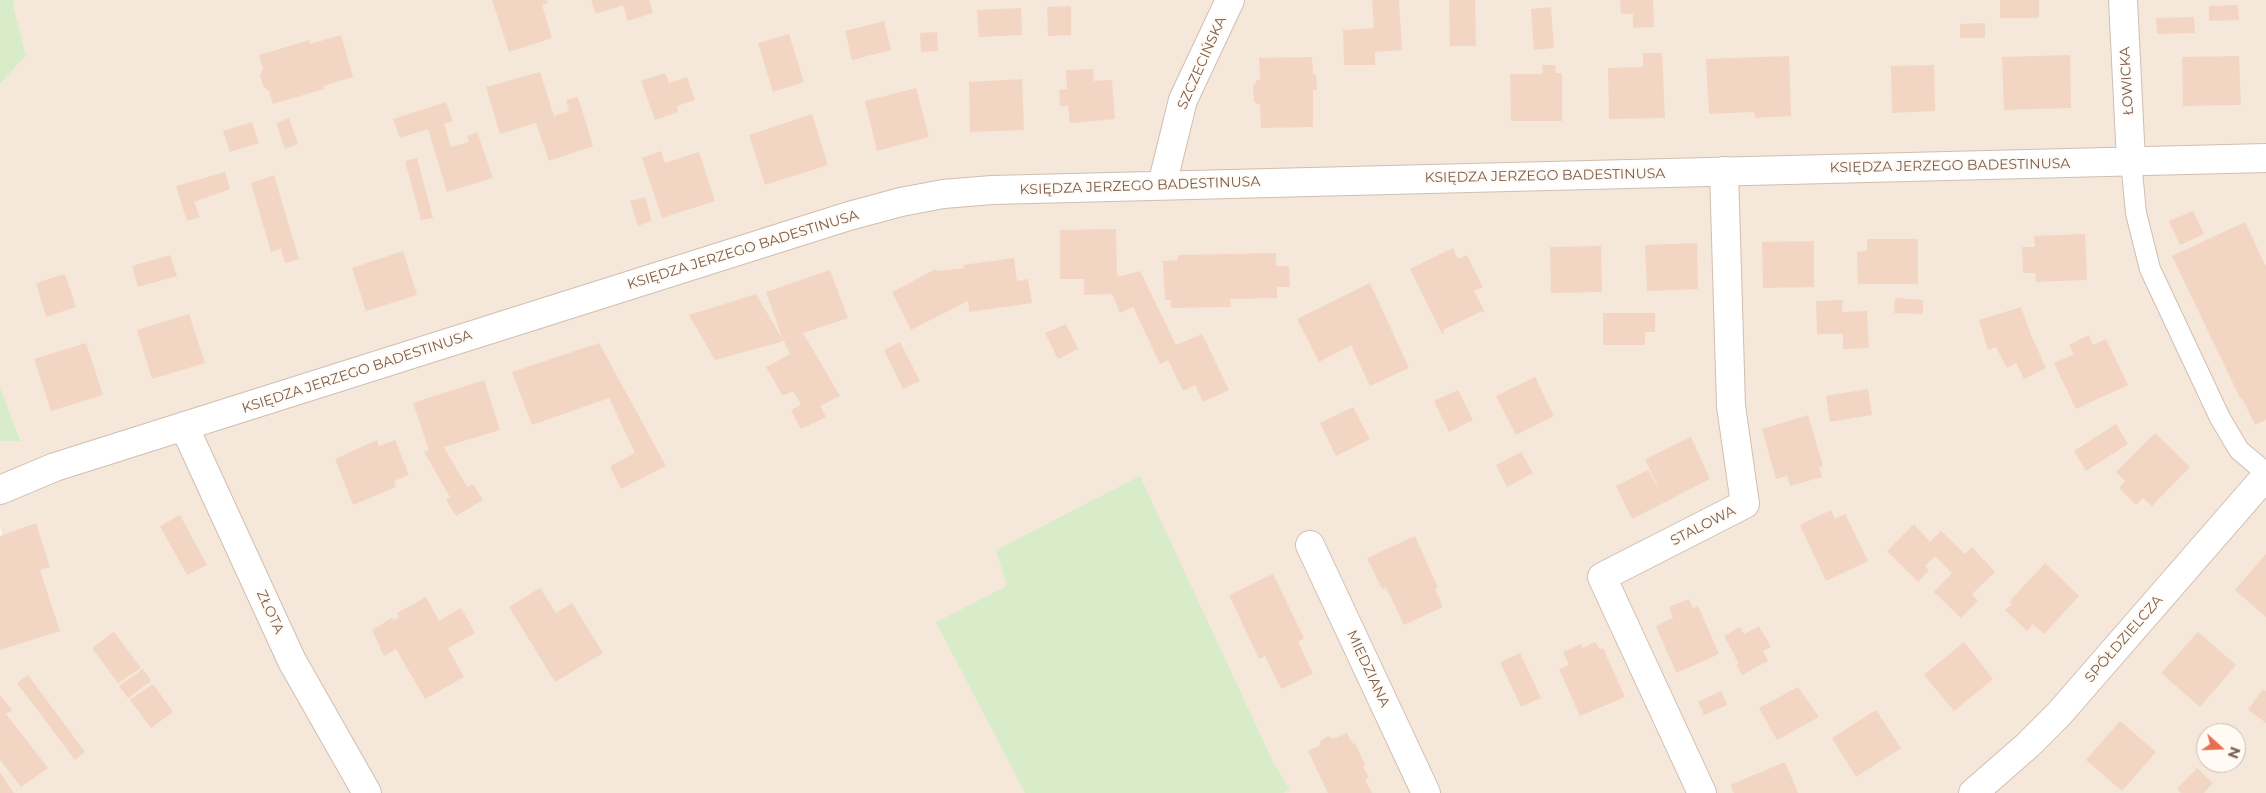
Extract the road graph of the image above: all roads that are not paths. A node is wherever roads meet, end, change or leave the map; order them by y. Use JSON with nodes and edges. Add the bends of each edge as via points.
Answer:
{"nodes":[{"id":1,"x":1230,"y":0,"type":"edge"},
{"id":2,"x":2123,"y":0,"type":"edge"},
{"id":3,"x":2266,"y":158,"type":"edge"},
{"id":4,"x":2131,"y":161,"type":"junction"},
{"id":5,"x":1724,"y":171,"type":"junction"},
{"id":6,"x":1162,"y":186,"type":"junction"},
{"id":7,"x":184,"y":426,"type":"junction"},
{"id":8,"x":56,"y":467,"type":"junction"},
{"id":9,"x":0,"y":473,"type":"edge"},
{"id":10,"x":2266,"y":474,"type":"edge"},
{"id":11,"x":0,"y":490,"type":"edge"},
{"id":12,"x":1310,"y":545,"type":"dead end"},
{"id":13,"x":367,"y":793,"type":"edge"},
{"id":14,"x":1426,"y":793,"type":"edge"},
{"id":15,"x":1702,"y":793,"type":"edge"},
{"id":16,"x":1973,"y":793,"type":"edge"}],
"edges":[{"from":1,"to":6,"type":"street","name":"SZCZECIŃSKA","via":[[1183,100]]},
{"from":2,"to":4,"type":"street","name":"ŁOWICKA"},
{"from":3,"to":4,"type":"street","name":"KSIĘDZA JERZEGO BADESTINUSA"},
{"from":4,"to":5,"type":"street","name":"KSIĘDZA JERZEGO BADESTINUSA"},
{"from":4,"to":10,"type":"lane","via":[[2136,213],[2150,269],[2220,418],[2239,450]]},
{"from":5,"to":6,"type":"street","name":"KSIĘDZA JERZEGO BADESTINUSA"},
{"from":5,"to":15,"type":"street","name":"STALOWA","via":[[1731,406],[1745,504],[1602,577]]},
{"from":6,"to":7,"type":"street","name":"KSIĘDZA JERZEGO BADESTINUSA","via":[[992,190],[901,202]]},
{"from":7,"to":8,"type":"street","name":"KSIĘDZA JERZEGO BADESTINUSA"},
{"from":7,"to":13,"type":"street","name":"ZŁOTA","via":[[292,661]]},
{"from":8,"to":9,"type":"street","name":"KSIĘDZA JERZEGO BADESTINUSA","via":[[24,473]]},
{"from":8,"to":11,"type":"street","name":"KSIĘDZA JERZEGO BADESTINUSA"},
{"from":10,"to":16,"type":"street","name":"SPÓŁDZIELCZA","via":[[2058,714]]},
{"from":12,"to":14,"type":"street","name":"MIEDZIANA"}]}
